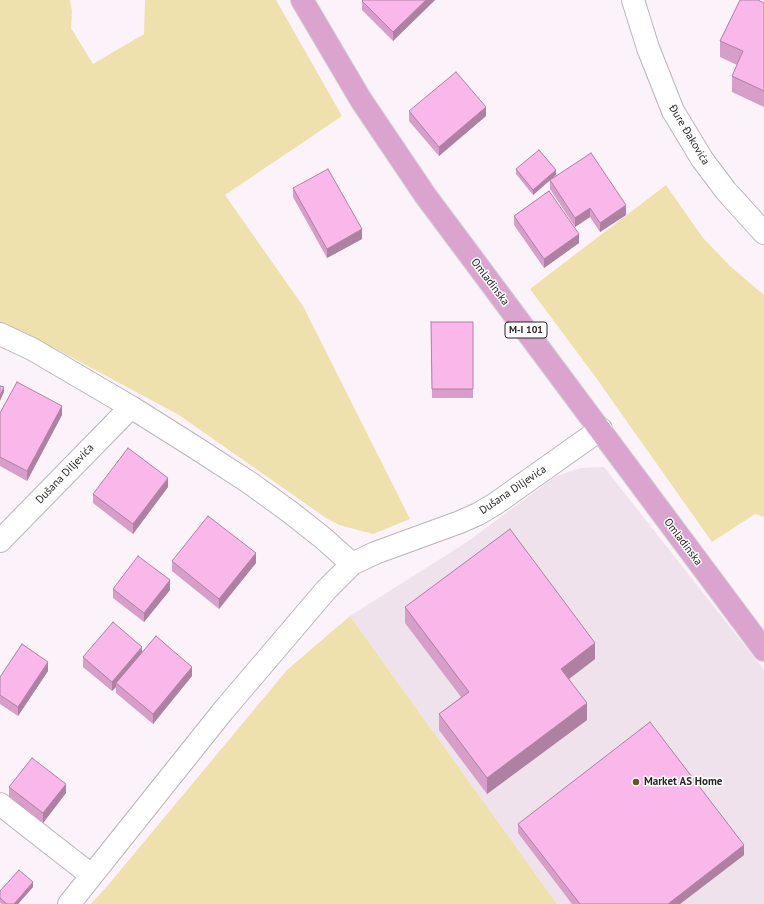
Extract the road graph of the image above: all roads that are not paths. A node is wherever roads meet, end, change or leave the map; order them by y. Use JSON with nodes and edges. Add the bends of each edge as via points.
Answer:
{"nodes":[{"id":1,"x":302,"y":0,"type":"edge"},
{"id":2,"x":633,"y":0,"type":"edge"},
{"id":3,"x":764,"y":233,"type":"edge"},
{"id":4,"x":0,"y":334,"type":"edge"},
{"id":5,"x":131,"y":407,"type":"junction"},
{"id":6,"x":601,"y":429,"type":"junction"},
{"id":7,"x":0,"y":541,"type":"edge"},
{"id":8,"x":352,"y":564,"type":"junction"},
{"id":9,"x":764,"y":650,"type":"edge"},
{"id":10,"x":0,"y":804,"type":"edge"},
{"id":11,"x":91,"y":875,"type":"junction"},
{"id":12,"x":69,"y":904,"type":"edge"}],
"edges":[{"from":1,"to":6,"type":"main road","name":"Omladinska","number":"M-I 101","via":[[361,100],[425,195]]},
{"from":2,"to":3,"type":"street","name":"Đure Đakovića","via":[[648,48],[673,111],[702,159],[731,197]]},
{"from":4,"to":5,"type":"street","via":[[32,349]]},
{"from":5,"to":7,"type":"street","name":"Dušana Diljevića"},
{"from":5,"to":8,"type":"street","via":[[255,488],[314,531]]},
{"from":6,"to":8,"type":"street","name":"Dušana Diljevića","via":[[478,514]]},
{"from":6,"to":9,"type":"main road","name":"Omladinska","number":"M-I 101"},
{"from":8,"to":11,"type":"street","name":"Dušana Diljevića","via":[[326,590],[223,711]]},
{"from":10,"to":11,"type":"street"},
{"from":11,"to":12,"type":"street","name":"Dušana Diljevića"}]}
